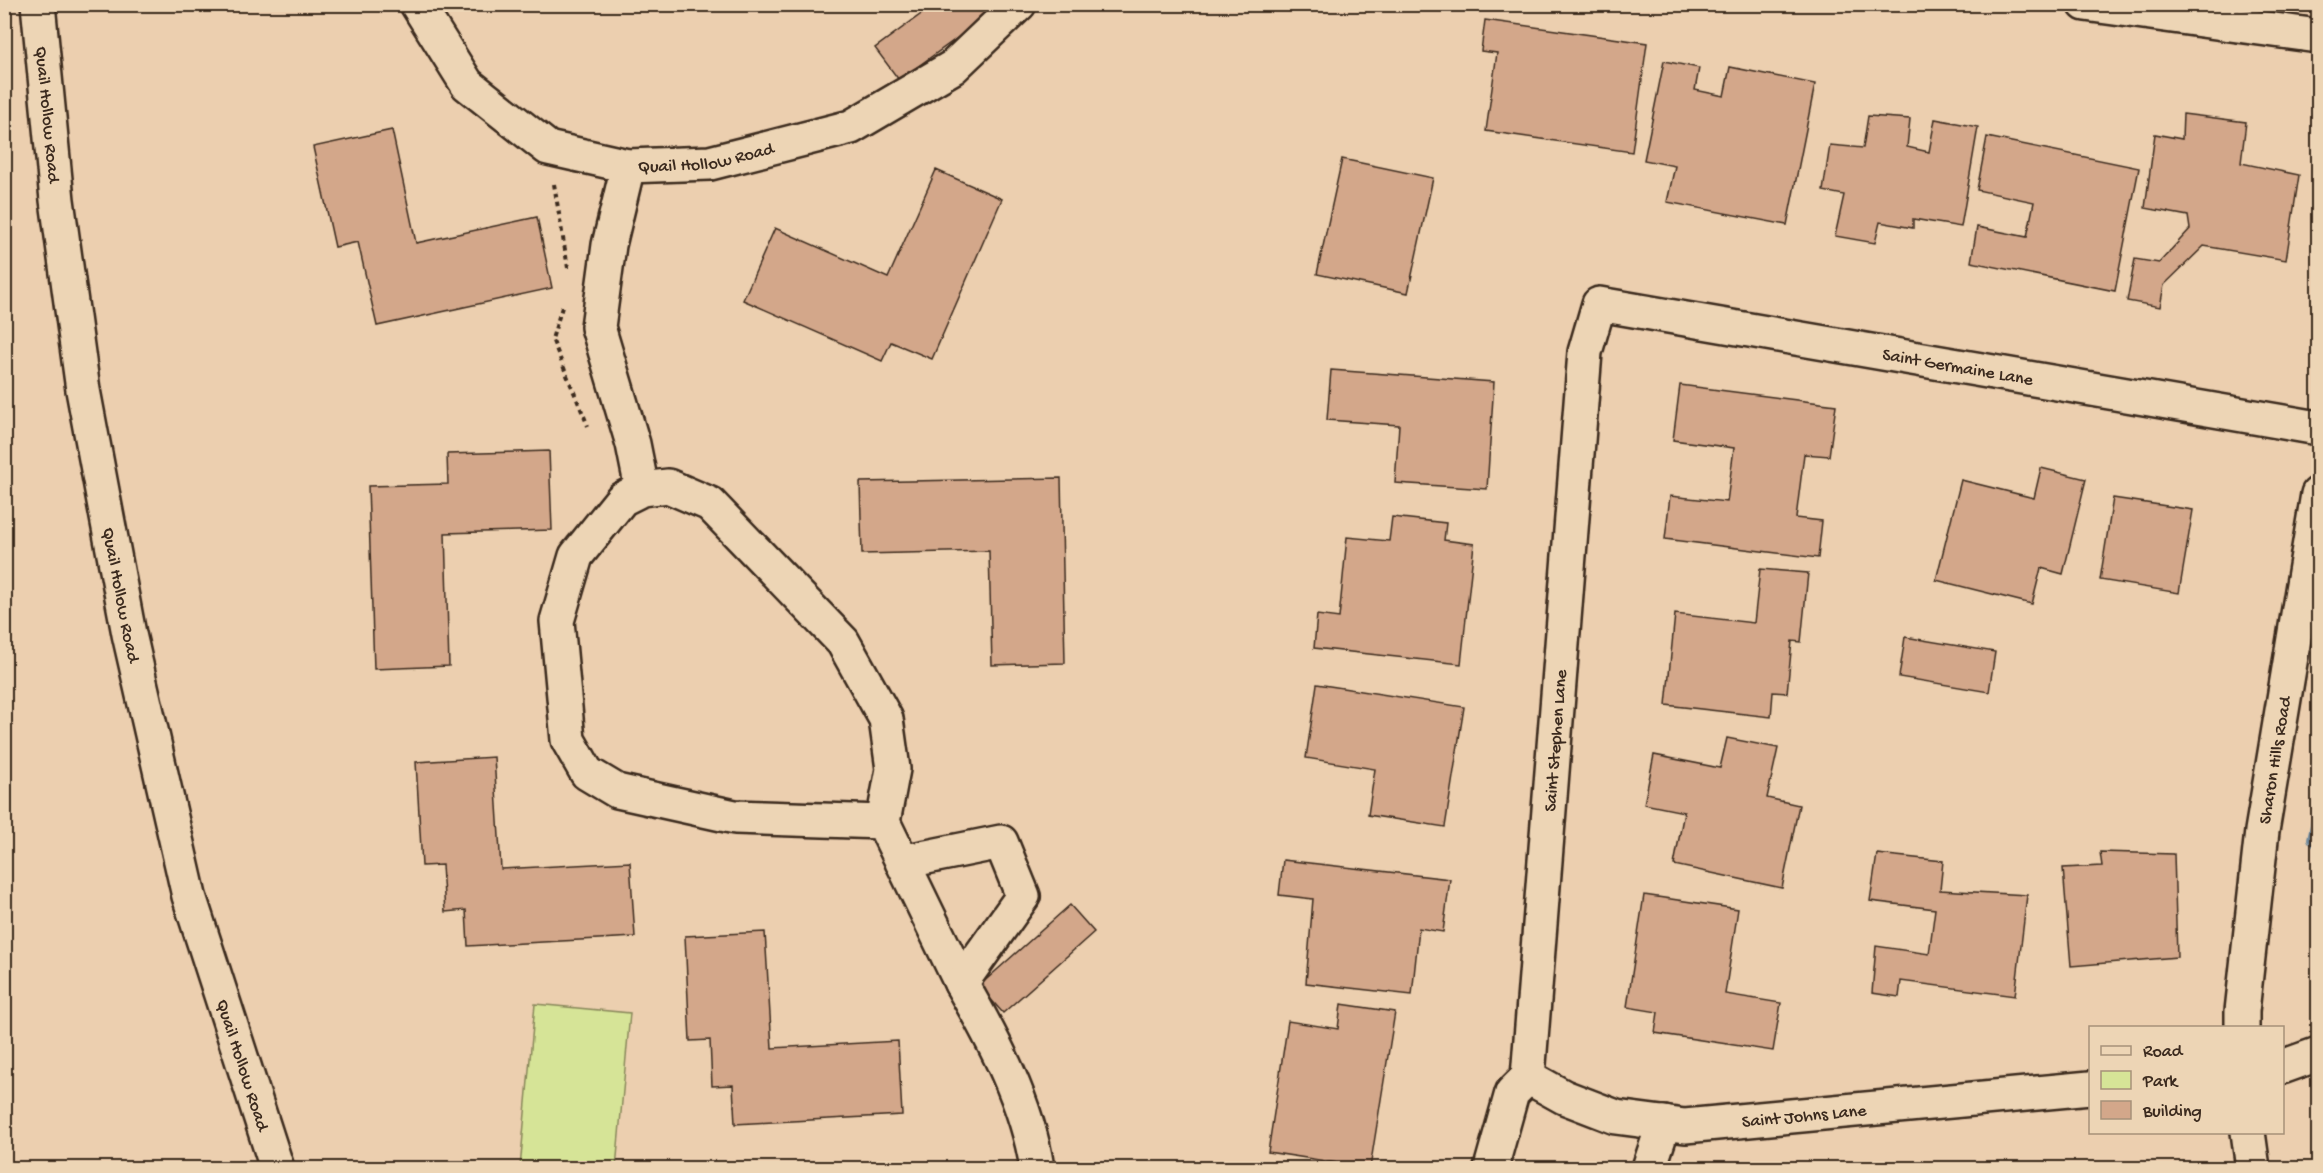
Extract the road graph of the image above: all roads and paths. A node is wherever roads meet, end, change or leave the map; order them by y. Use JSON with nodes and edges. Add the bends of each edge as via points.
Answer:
{"nodes":[{"id":1,"x":38,"y":4,"type":"edge"},
{"id":2,"x":417,"y":4,"type":"edge"},
{"id":3,"x":1019,"y":4,"type":"edge"},
{"id":4,"x":2085,"y":4,"type":"edge"},
{"id":5,"x":2319,"y":36,"type":"edge"},
{"id":6,"x":628,"y":166,"type":"junction"},
{"id":7,"x":1599,"y":304,"type":"joint"},
{"id":8,"x":2319,"y":428,"type":"edge"},
{"id":9,"x":642,"y":489,"type":"junction"},
{"id":10,"x":2319,"y":494,"type":"edge"},
{"id":11,"x":883,"y":822,"type":"junction"},
{"id":12,"x":902,"y":862,"type":"junction"},
{"id":13,"x":961,"y":983,"type":"junction"},
{"id":14,"x":2242,"y":1026,"type":"edge"},
{"id":15,"x":2319,"y":1054,"type":"edge"},
{"id":16,"x":2284,"y":1067,"type":"edge"},
{"id":17,"x":1528,"y":1077,"type":"junction"},
{"id":18,"x":2089,"y":1088,"type":"edge"},
{"id":19,"x":1664,"y":1124,"type":"junction"},
{"id":20,"x":2248,"y":1134,"type":"edge"},
{"id":21,"x":277,"y":1168,"type":"edge"},
{"id":22,"x":1037,"y":1168,"type":"edge"},
{"id":23,"x":1491,"y":1168,"type":"edge"},
{"id":24,"x":1649,"y":1168,"type":"edge"},
{"id":25,"x":2253,"y":1168,"type":"edge"}],
"edges":[{"from":1,"to":21,"type":"street","name":"Quail Hollow Road","via":[[57,200],[83,390],[129,634],[189,896]]},
{"from":2,"to":6,"type":"street","name":"Quail Hollow Road","via":[[467,84],[548,148]]},
{"from":3,"to":6,"type":"street","name":"Quail Hollow Road","via":[[953,67],[851,127],[710,164]]},
{"from":4,"to":5,"type":"street"},
{"from":6,"to":9,"type":"street","via":[[609,245],[597,327],[633,444]]},
{"from":7,"to":8,"type":"street","name":"Saint Germaine Lane"},
{"from":7,"to":17,"type":"street","name":"Saint Stephen Lane","via":[[1585,352]]},
{"from":9,"to":11,"type":"street","via":[[668,486],[710,504],[843,642],[886,719],[893,769]]},
{"from":9,"to":11,"type":"street","via":[[622,499],[576,556],[557,621],[568,740],[587,773],[617,791],[735,817]]},
{"from":10,"to":14,"type":"street","name":"Sharon Hills Road","via":[[2262,831]]},
{"from":11,"to":12,"type":"street"},
{"from":12,"to":13,"type":"street"},
{"from":12,"to":13,"type":"street","via":[[1001,842],[1023,896]]},
{"from":13,"to":22,"type":"street","via":[[1015,1088]]},
{"from":15,"to":16,"type":"street"},
{"from":17,"to":19,"type":"street","name":"Saint Johns Lane","via":[[1564,1097],[1616,1117]]},
{"from":17,"to":23,"type":"street","via":[[1512,1093]]},
{"from":18,"to":19,"type":"street","name":"Saint Johns Lane","via":[[1685,1126]]},
{"from":19,"to":24,"type":"street"},
{"from":20,"to":25,"type":"street"}]}
